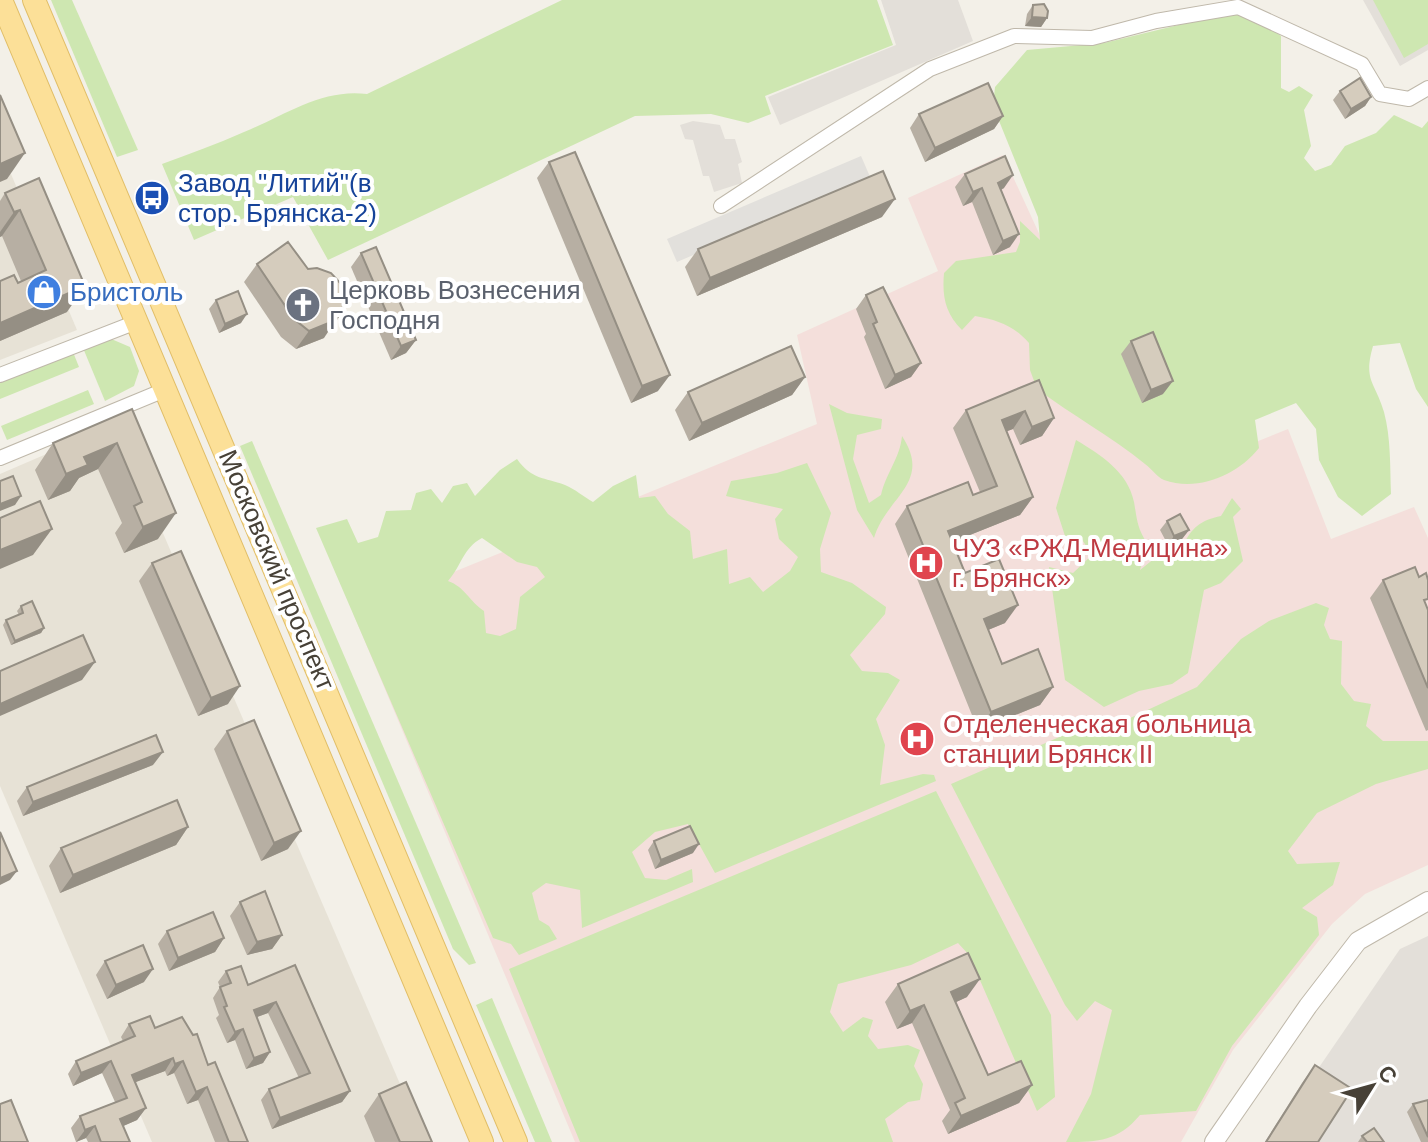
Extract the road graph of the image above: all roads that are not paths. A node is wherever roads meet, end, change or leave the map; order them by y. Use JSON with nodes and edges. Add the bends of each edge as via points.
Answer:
{"nodes":[{"id":1,"x":1,"y":0,"type":"edge"},
{"id":2,"x":34,"y":0,"type":"edge"},
{"id":3,"x":1428,"y":88,"type":"edge"},
{"id":4,"x":721,"y":206,"type":"dead end"},
{"id":5,"x":166,"y":309,"type":"junction"},
{"id":6,"x":139,"y":321,"type":"junction"},
{"id":7,"x":0,"y":375,"type":"edge"},
{"id":8,"x":194,"y":376,"type":"junction"},
{"id":9,"x":167,"y":389,"type":"junction"},
{"id":10,"x":0,"y":458,"type":"edge"},
{"id":11,"x":1428,"y":901,"type":"edge"},
{"id":12,"x":482,"y":1142,"type":"edge"},
{"id":13,"x":516,"y":1142,"type":"edge"},
{"id":14,"x":1214,"y":1142,"type":"edge"}],
"edges":[{"from":1,"to":6,"type":"main road","name":"Московский проспект"},
{"from":2,"to":5,"type":"main road","name":"Московский проспект"},
{"from":3,"to":4,"type":"street","via":[[1409,99],[1380,94],[1362,64],[1238,7],[1092,38],[1014,36],[930,69]]},
{"from":5,"to":6,"type":"main road"},
{"from":5,"to":8,"type":"main road","name":"Московский проспект"},
{"from":6,"to":7,"type":"street"},
{"from":6,"to":9,"type":"main road","name":"Московский проспект"},
{"from":8,"to":9,"type":"main road"},
{"from":8,"to":13,"type":"main road","name":"Московский проспект"},
{"from":9,"to":10,"type":"street"},
{"from":9,"to":12,"type":"main road","name":"Московский проспект"},
{"from":11,"to":14,"type":"street","via":[[1358,941]]}]}
